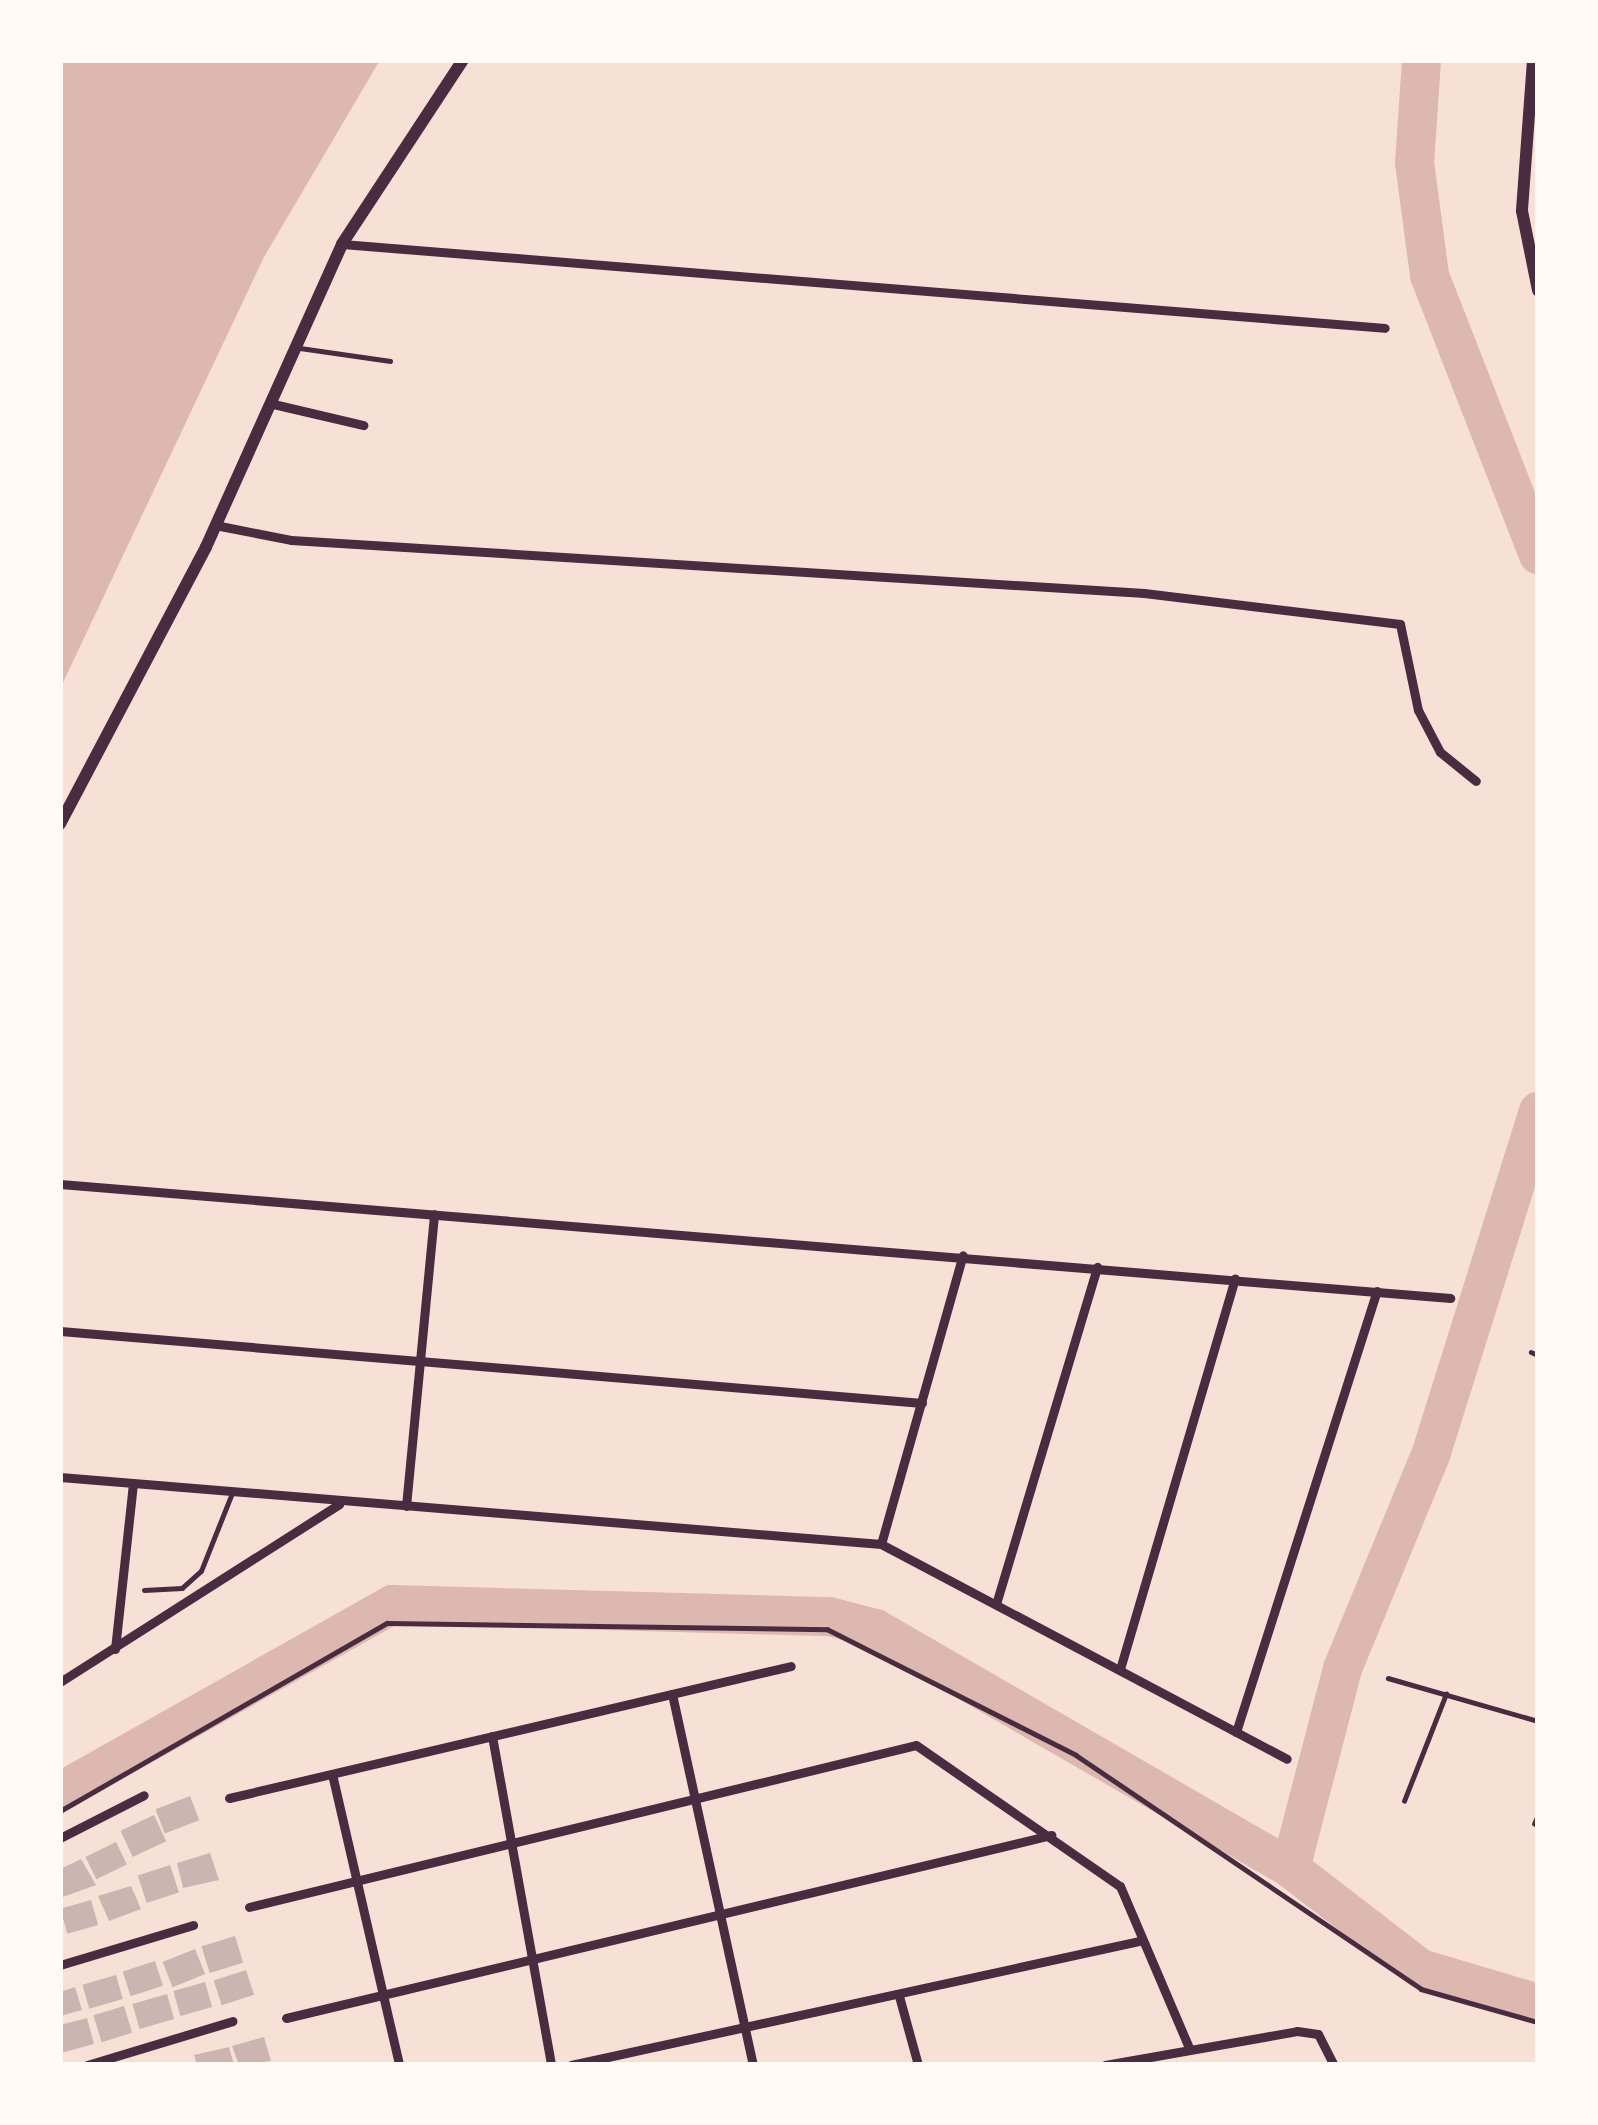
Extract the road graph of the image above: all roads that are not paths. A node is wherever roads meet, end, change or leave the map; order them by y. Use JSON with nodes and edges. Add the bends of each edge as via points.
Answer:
{"nodes":[{"id":1,"x":463,"y":60,"type":"edge"},
{"id":2,"x":1533,"y":60,"type":"edge"},
{"id":3,"x":1522,"y":211,"type":"junction"},
{"id":4,"x":1538,"y":217,"type":"edge"},
{"id":5,"x":342,"y":244,"type":"junction"},
{"id":6,"x":1538,"y":290,"type":"edge"},
{"id":7,"x":1384,"y":328,"type":"dead end"},
{"id":8,"x":295,"y":347,"type":"junction"},
{"id":9,"x":390,"y":361,"type":"dead end"},
{"id":10,"x":269,"y":403,"type":"junction"},
{"id":11,"x":363,"y":425,"type":"dead end"},
{"id":12,"x":215,"y":525,"type":"junction"},
{"id":13,"x":1476,"y":781,"type":"dead end"},
{"id":14,"x":60,"y":824,"type":"edge"},
{"id":15,"x":60,"y":1184,"type":"edge"},
{"id":16,"x":434,"y":1214,"type":"junction"},
{"id":17,"x":964,"y":1255,"type":"junction"},
{"id":18,"x":1097,"y":1267,"type":"junction"},
{"id":19,"x":1235,"y":1279,"type":"junction"},
{"id":20,"x":1377,"y":1292,"type":"junction"},
{"id":21,"x":1450,"y":1298,"type":"dead end"},
{"id":22,"x":60,"y":1331,"type":"edge"},
{"id":23,"x":419,"y":1359,"type":"junction"},
{"id":24,"x":922,"y":1403,"type":"junction"},
{"id":25,"x":60,"y":1477,"type":"edge"},
{"id":26,"x":133,"y":1484,"type":"junction"},
{"id":27,"x":232,"y":1493,"type":"junction"},
{"id":28,"x":339,"y":1504,"type":"junction"},
{"id":29,"x":406,"y":1507,"type":"junction"},
{"id":30,"x":881,"y":1544,"type":"junction"},
{"id":31,"x":144,"y":1590,"type":"dead end"},
{"id":32,"x":995,"y":1604,"type":"junction"},
{"id":33,"x":115,"y":1648,"type":"junction"},
{"id":34,"x":791,"y":1666,"type":"dead end"},
{"id":35,"x":1120,"y":1669,"type":"junction"},
{"id":36,"x":1388,"y":1678,"type":"dead end"},
{"id":37,"x":60,"y":1682,"type":"edge"},
{"id":38,"x":672,"y":1694,"type":"junction"},
{"id":39,"x":1446,"y":1694,"type":"junction"},
{"id":40,"x":1538,"y":1721,"type":"edge"},
{"id":41,"x":1236,"y":1732,"type":"junction"},
{"id":42,"x":492,"y":1736,"type":"junction"},
{"id":43,"x":1287,"y":1760,"type":"dead end"},
{"id":44,"x":332,"y":1774,"type":"junction"},
{"id":45,"x":144,"y":1795,"type":"dead end"},
{"id":46,"x":229,"y":1798,"type":"dead end"},
{"id":47,"x":695,"y":1799,"type":"junction"},
{"id":48,"x":1403,"y":1801,"type":"dead end"},
{"id":49,"x":1538,"y":1815,"type":"edge"},
{"id":50,"x":1534,"y":1824,"type":"dead end"},
{"id":51,"x":1052,"y":1835,"type":"junction"},
{"id":52,"x":60,"y":1838,"type":"edge"},
{"id":53,"x":511,"y":1849,"type":"junction"},
{"id":54,"x":355,"y":1883,"type":"junction"},
{"id":55,"x":249,"y":1907,"type":"dead end"},
{"id":56,"x":721,"y":1916,"type":"junction"},
{"id":57,"x":193,"y":1925,"type":"dead end"},
{"id":58,"x":1139,"y":1941,"type":"junction"},
{"id":59,"x":529,"y":1962,"type":"junction"},
{"id":60,"x":60,"y":1965,"type":"edge"},
{"id":61,"x":382,"y":1995,"type":"junction"},
{"id":62,"x":899,"y":1996,"type":"junction"},
{"id":63,"x":286,"y":2018,"type":"dead end"},
{"id":64,"x":232,"y":2021,"type":"dead end"},
{"id":65,"x":745,"y":2029,"type":"junction"},
{"id":66,"x":1189,"y":2048,"type":"junction"},
{"id":67,"x":87,"y":2065,"type":"edge"},
{"id":68,"x":399,"y":2065,"type":"edge"},
{"id":69,"x":551,"y":2065,"type":"edge"},
{"id":70,"x":571,"y":2065,"type":"edge"},
{"id":71,"x":753,"y":2065,"type":"edge"},
{"id":72,"x":918,"y":2065,"type":"edge"},
{"id":73,"x":1106,"y":2065,"type":"edge"},
{"id":74,"x":1334,"y":2065,"type":"edge"}],
"edges":[{"from":1,"to":5,"type":"street"},
{"from":2,"to":3,"type":"street"},
{"from":3,"to":4,"type":"lane"},
{"from":3,"to":6,"type":"street"},
{"from":5,"to":7,"type":"street"},
{"from":5,"to":8,"type":"street"},
{"from":8,"to":9,"type":"lane"},
{"from":8,"to":10,"type":"street"},
{"from":10,"to":11,"type":"street"},
{"from":10,"to":12,"type":"street"},
{"from":12,"to":13,"type":"street","via":[[291,540],[1144,593],[1400,624],[1418,710],[1440,752]]},
{"from":12,"to":14,"type":"street"},
{"from":15,"to":16,"type":"street"},
{"from":16,"to":17,"type":"street"},
{"from":16,"to":23,"type":"street"},
{"from":17,"to":18,"type":"street"},
{"from":17,"to":24,"type":"street"},
{"from":18,"to":19,"type":"street"},
{"from":18,"to":32,"type":"street"},
{"from":19,"to":20,"type":"street"},
{"from":19,"to":35,"type":"street"},
{"from":20,"to":21,"type":"street"},
{"from":20,"to":41,"type":"street"},
{"from":22,"to":23,"type":"street"},
{"from":23,"to":24,"type":"street"},
{"from":23,"to":29,"type":"street"},
{"from":24,"to":30,"type":"street"},
{"from":25,"to":26,"type":"street"},
{"from":26,"to":27,"type":"street"},
{"from":26,"to":33,"type":"street"},
{"from":27,"to":28,"type":"street"},
{"from":27,"to":31,"type":"lane","via":[[201,1571],[182,1588]]},
{"from":28,"to":29,"type":"street"},
{"from":28,"to":33,"type":"street"},
{"from":29,"to":30,"type":"street"},
{"from":30,"to":32,"type":"street"},
{"from":32,"to":35,"type":"street"},
{"from":33,"to":37,"type":"street"},
{"from":34,"to":38,"type":"street"},
{"from":35,"to":41,"type":"street"},
{"from":36,"to":39,"type":"lane"},
{"from":38,"to":42,"type":"street"},
{"from":38,"to":47,"type":"street"},
{"from":39,"to":40,"type":"lane"},
{"from":39,"to":48,"type":"lane"},
{"from":41,"to":43,"type":"street"},
{"from":42,"to":44,"type":"street"},
{"from":42,"to":53,"type":"street"},
{"from":44,"to":46,"type":"street"},
{"from":44,"to":54,"type":"street"},
{"from":45,"to":52,"type":"street"},
{"from":47,"to":51,"type":"street","via":[[916,1744]]},
{"from":47,"to":53,"type":"street"},
{"from":47,"to":56,"type":"street"},
{"from":49,"to":50,"type":"lane"},
{"from":51,"to":56,"type":"street"},
{"from":51,"to":58,"type":"street","via":[[1120,1886]]},
{"from":53,"to":54,"type":"street"},
{"from":53,"to":59,"type":"street"},
{"from":54,"to":55,"type":"street"},
{"from":54,"to":61,"type":"street"},
{"from":56,"to":59,"type":"street"},
{"from":56,"to":65,"type":"street"},
{"from":57,"to":60,"type":"street"},
{"from":58,"to":62,"type":"street"},
{"from":58,"to":66,"type":"street"},
{"from":59,"to":61,"type":"street"},
{"from":59,"to":69,"type":"street"},
{"from":61,"to":63,"type":"street"},
{"from":61,"to":68,"type":"street"},
{"from":62,"to":65,"type":"street"},
{"from":62,"to":72,"type":"street"},
{"from":64,"to":67,"type":"street"},
{"from":65,"to":70,"type":"street"},
{"from":65,"to":71,"type":"street"},
{"from":66,"to":73,"type":"street"},
{"from":66,"to":74,"type":"street","via":[[1297,2031],[1318,2034]]}]}
